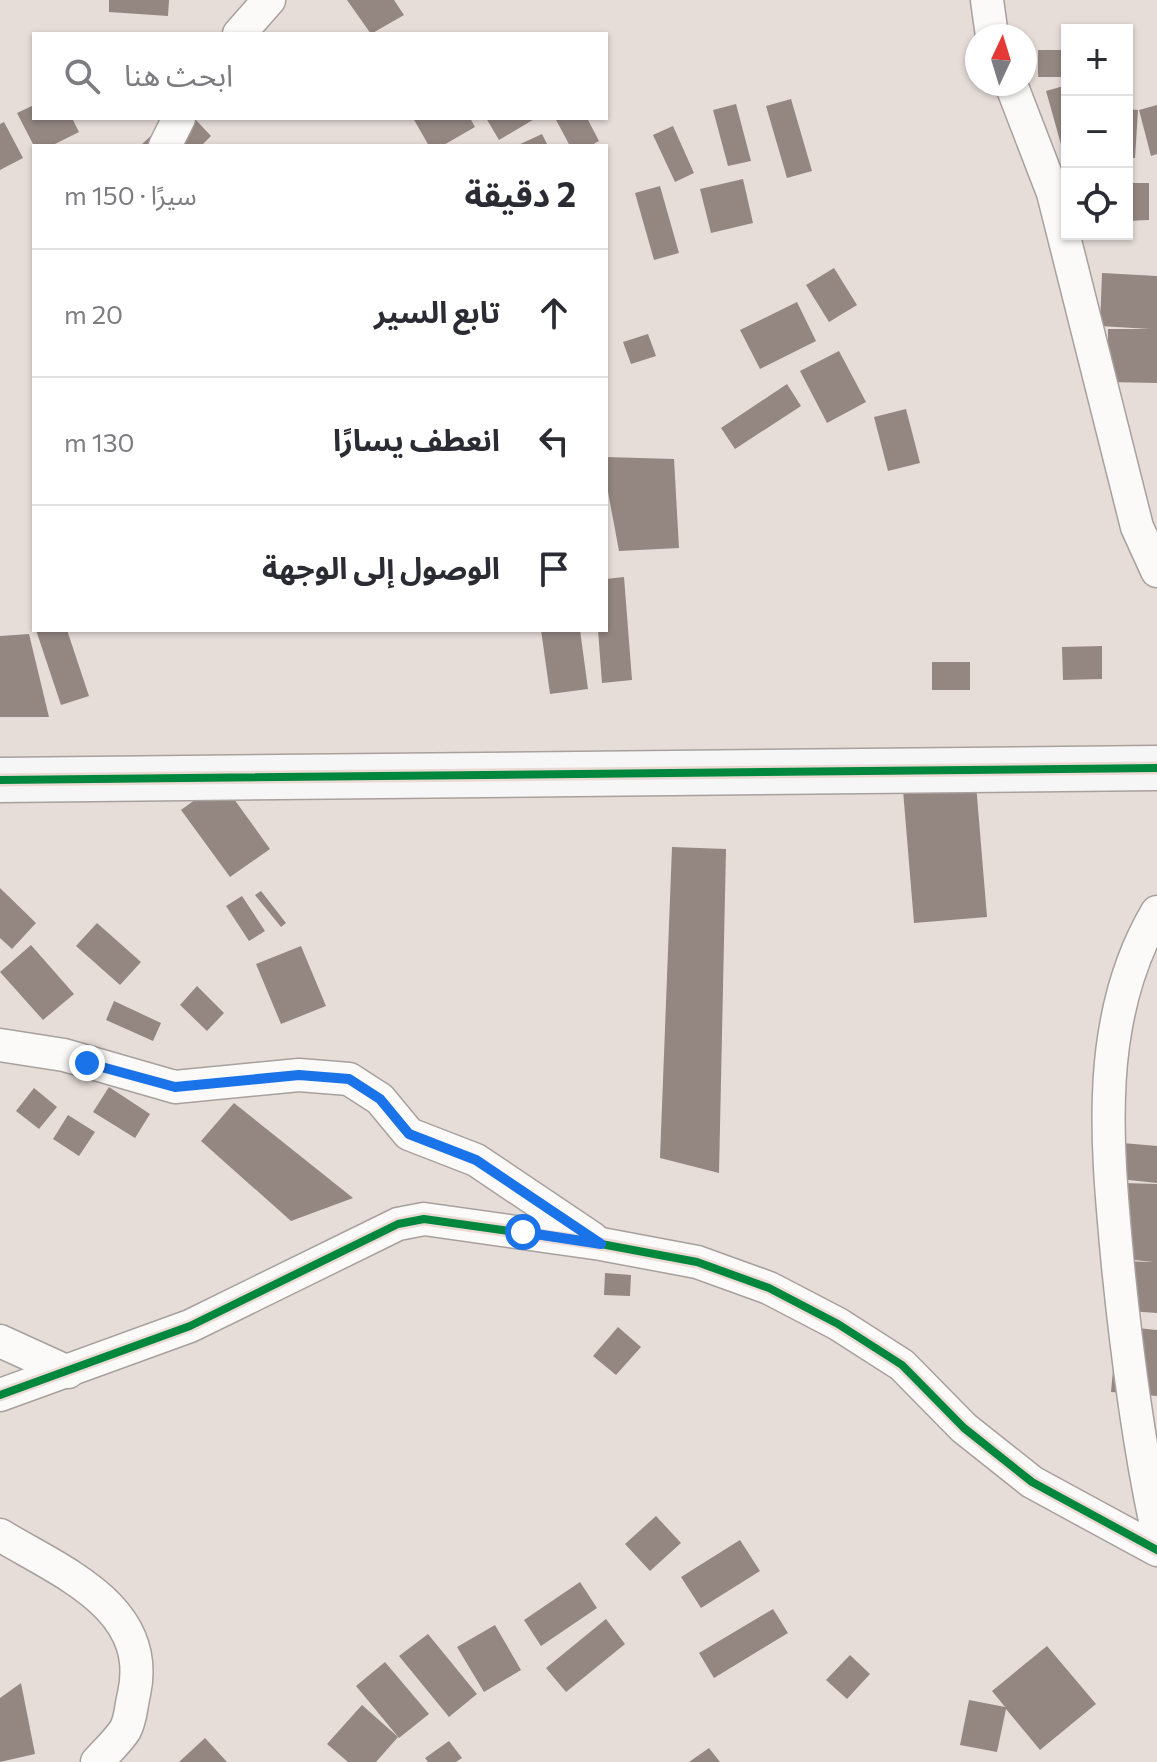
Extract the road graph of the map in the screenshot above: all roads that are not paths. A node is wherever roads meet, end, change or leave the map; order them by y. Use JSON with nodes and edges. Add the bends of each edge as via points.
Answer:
{"nodes":[{"id":1,"x":269,"y":0,"type":"edge"},
{"id":2,"x":987,"y":0,"type":"edge"},
{"id":3,"x":990,"y":24,"type":"edge"},
{"id":4,"x":241,"y":32,"type":"edge"},
{"id":5,"x":1016,"y":96,"type":"edge"},
{"id":6,"x":178,"y":120,"type":"edge"},
{"id":7,"x":166,"y":144,"type":"edge"},
{"id":8,"x":1157,"y":571,"type":"edge"},
{"id":9,"x":1157,"y":768,"type":"edge"},
{"id":10,"x":0,"y":780,"type":"edge"},
{"id":11,"x":1157,"y":912,"type":"edge"},
{"id":12,"x":2,"y":1043,"type":"edge"},
{"id":13,"x":601,"y":1244,"type":"junction"},
{"id":14,"x":0,"y":1341,"type":"edge"},
{"id":15,"x":68,"y":1372,"type":"junction"},
{"id":16,"x":0,"y":1395,"type":"edge"},
{"id":17,"x":1157,"y":1530,"type":"edge"},
{"id":18,"x":0,"y":1535,"type":"edge"},
{"id":19,"x":1157,"y":1550,"type":"edge"},
{"id":20,"x":97,"y":1762,"type":"edge"}],
"edges":[{"from":1,"to":4,"type":"street"},
{"from":2,"to":3,"type":"street"},
{"from":5,"to":8,"type":"street","via":[[1053,193],[1137,527]]},
{"from":6,"to":7,"type":"street"},
{"from":9,"to":10,"type":"street"},
{"from":11,"to":17,"type":"street","via":[[1130,967],[1117,1010],[1109,1101],[1125,1344]]},
{"from":12,"to":13,"type":"street","via":[[175,1087],[299,1075],[349,1079],[380,1099],[409,1134],[476,1160]]},
{"from":13,"to":15,"type":"street","via":[[424,1219],[398,1224],[190,1326]]},
{"from":13,"to":19,"type":"street","via":[[697,1262],[769,1288],[838,1324],[902,1365],[964,1428],[1032,1482]]},
{"from":14,"to":15,"type":"street"},
{"from":15,"to":16,"type":"street"},
{"from":18,"to":20,"type":"street","via":[[96,1593],[136,1646],[137,1679],[126,1728]]}]}
